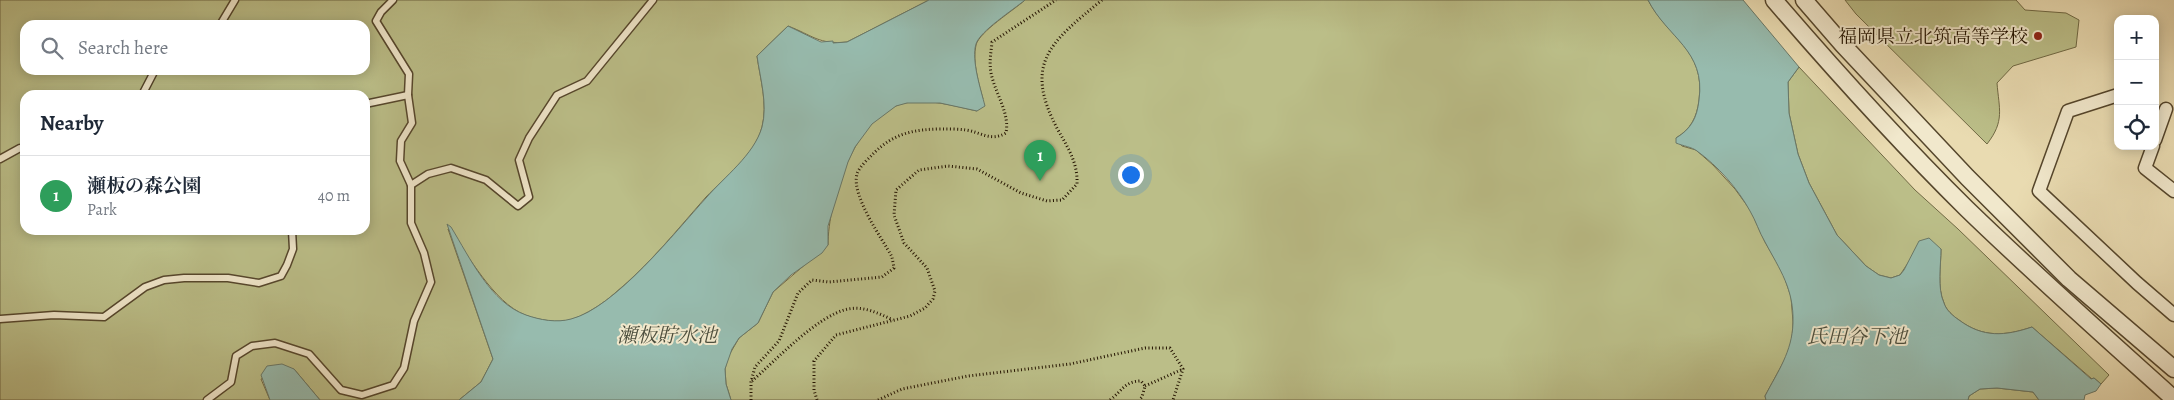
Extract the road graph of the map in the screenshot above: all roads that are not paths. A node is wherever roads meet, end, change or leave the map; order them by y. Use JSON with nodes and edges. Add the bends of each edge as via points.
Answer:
{"nodes":[{"id":1,"x":235,"y":0,"type":"edge"},
{"id":2,"x":393,"y":0,"type":"edge"},
{"id":3,"x":653,"y":0,"type":"edge"},
{"id":4,"x":1774,"y":0,"type":"edge"},
{"id":5,"x":1804,"y":0,"type":"edge"},
{"id":6,"x":223,"y":20,"type":"edge"},
{"id":7,"x":152,"y":75,"type":"edge"},
{"id":8,"x":145,"y":90,"type":"edge"},
{"id":9,"x":408,"y":95,"type":"junction"},
{"id":10,"x":2114,"y":96,"type":"edge"},
{"id":11,"x":370,"y":103,"type":"edge"},
{"id":12,"x":2165,"y":109,"type":"edge"},
{"id":13,"x":2159,"y":128,"type":"edge"},
{"id":14,"x":20,"y":148,"type":"edge"},
{"id":15,"x":2152,"y":150,"type":"edge"},
{"id":16,"x":0,"y":159,"type":"edge"},
{"id":17,"x":411,"y":185,"type":"junction"},
{"id":18,"x":2174,"y":190,"type":"edge"},
{"id":19,"x":292,"y":235,"type":"edge"},
{"id":20,"x":2174,"y":315,"type":"edge"},
{"id":21,"x":0,"y":319,"type":"edge"},
{"id":22,"x":2174,"y":369,"type":"edge"},
{"id":23,"x":2174,"y":399,"type":"edge"},
{"id":24,"x":207,"y":400,"type":"edge"}],
"edges":[{"from":1,"to":6,"type":"lane"},
{"from":2,"to":9,"type":"lane","via":[[380,12],[376,21],[409,74]]},
{"from":3,"to":17,"type":"lane","via":[[587,81],[557,95],[519,160],[529,197],[518,206],[486,180],[451,168],[428,174]]},
{"from":4,"to":23,"type":"street","via":[[1838,74],[1966,208]]},
{"from":5,"to":22,"type":"street","via":[[1882,87],[2069,279]]},
{"from":7,"to":8,"type":"lane"},
{"from":9,"to":11,"type":"lane"},
{"from":9,"to":17,"type":"lane","via":[[412,123],[401,141],[400,161]]},
{"from":10,"to":20,"type":"street","via":[[2068,111],[2039,191]]},
{"from":12,"to":13,"type":"street"},
{"from":14,"to":16,"type":"lane"},
{"from":15,"to":18,"type":"street","via":[[2146,168]]},
{"from":17,"to":24,"type":"lane","via":[[411,223],[424,253],[431,282],[414,321],[404,368],[393,385],[362,396],[341,390],[309,354],[275,343],[252,346],[236,356],[230,382]]},
{"from":19,"to":21,"type":"lane","via":[[293,249],[281,276],[259,283],[228,278],[164,280],[145,287],[104,316]]}]}
